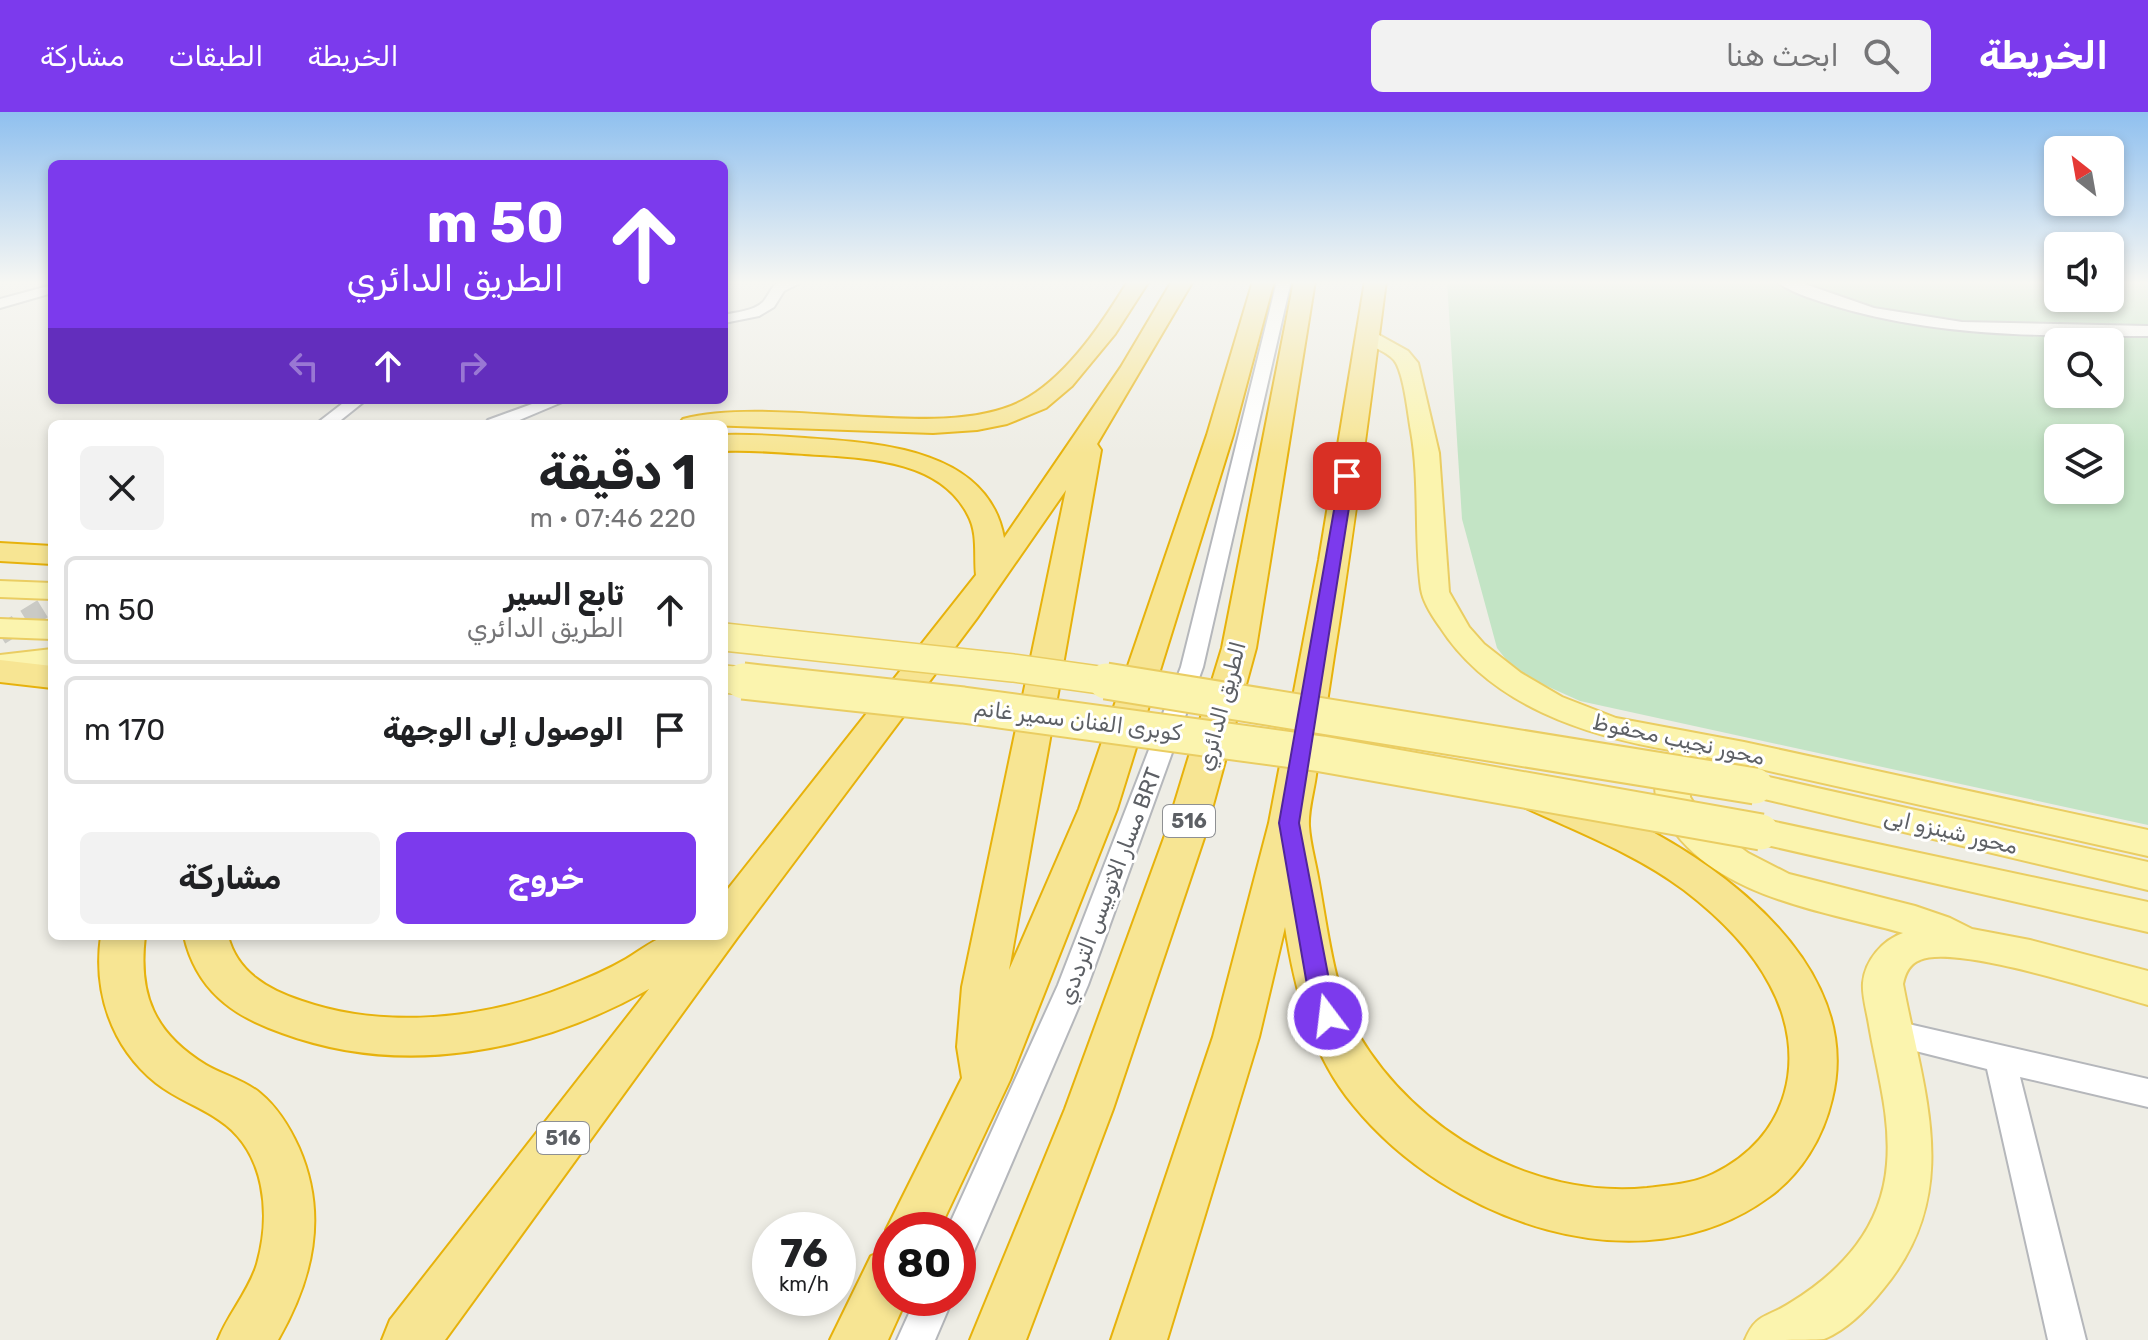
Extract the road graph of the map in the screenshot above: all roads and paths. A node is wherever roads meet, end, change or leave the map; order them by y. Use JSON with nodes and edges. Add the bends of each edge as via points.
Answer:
{"nodes":[{"id":1,"x":1099,"y":338,"type":"edge"},
{"id":2,"x":1153,"y":338,"type":"edge"},
{"id":3,"x":1248,"y":338,"type":"edge"},
{"id":4,"x":1270,"y":338,"type":"edge"},
{"id":5,"x":1295,"y":338,"type":"edge"},
{"id":6,"x":1370,"y":338,"type":"edge"},
{"id":7,"x":1374,"y":338,"type":"edge"},
{"id":8,"x":1958,"y":338,"type":"edge"},
{"id":9,"x":2018,"y":338,"type":"edge"},
{"id":10,"x":1971,"y":343,"type":"dead end"},
{"id":11,"x":1994,"y":347,"type":"dead end"},
{"id":12,"x":353,"y":404,"type":"edge"},
{"id":13,"x":548,"y":404,"type":"edge"},
{"id":14,"x":331,"y":420,"type":"edge"},
{"id":15,"x":505,"y":420,"type":"edge"},
{"id":16,"x":728,"y":421,"type":"edge"},
{"id":17,"x":1090,"y":440,"type":"junction"},
{"id":18,"x":728,"y":443,"type":"edge"},
{"id":19,"x":0,"y":552,"type":"edge"},
{"id":20,"x":46,"y":556,"type":"edge"},
{"id":21,"x":991,"y":574,"type":"junction"},
{"id":22,"x":0,"y":589,"type":"edge"},
{"id":23,"x":48,"y":591,"type":"edge"},
{"id":24,"x":0,"y":628,"type":"edge"},
{"id":25,"x":48,"y":630,"type":"edge"},
{"id":26,"x":728,"y":637,"type":"edge"},
{"id":27,"x":48,"y":659,"type":"edge"},
{"id":28,"x":0,"y":665,"type":"edge"},
{"id":29,"x":0,"y":671,"type":"edge"},
{"id":30,"x":48,"y":677,"type":"edge"},
{"id":31,"x":728,"y":679,"type":"edge"},
{"id":32,"x":1712,"y":745,"type":"junction"},
{"id":33,"x":1515,"y":786,"type":"junction"},
{"id":34,"x":1755,"y":786,"type":"joint"},
{"id":35,"x":1289,"y":823,"type":"junction"},
{"id":36,"x":1761,"y":832,"type":"joint"},
{"id":37,"x":2148,"y":843,"type":"edge"},
{"id":38,"x":2148,"y":876,"type":"edge"},
{"id":39,"x":728,"y":915,"type":"edge"},
{"id":40,"x":2148,"y":917,"type":"edge"},
{"id":41,"x":123,"y":940,"type":"edge"},
{"id":42,"x":207,"y":940,"type":"edge"},
{"id":43,"x":697,"y":940,"type":"edge"},
{"id":44,"x":709,"y":940,"type":"edge"},
{"id":45,"x":1970,"y":944,"type":"junction"},
{"id":46,"x":2148,"y":988,"type":"edge"},
{"id":47,"x":1891,"y":1033,"type":"junction"},
{"id":48,"x":2000,"y":1059,"type":"junction"},
{"id":49,"x":986,"y":1080,"type":"junction"},
{"id":50,"x":2148,"y":1093,"type":"edge"},
{"id":51,"x":921,"y":1212,"type":"edge"},
{"id":52,"x":973,"y":1212,"type":"edge"},
{"id":53,"x":872,"y":1312,"type":"edge"},
{"id":54,"x":927,"y":1316,"type":"edge"},
{"id":55,"x":246,"y":1340,"type":"edge"},
{"id":56,"x":410,"y":1340,"type":"edge"},
{"id":57,"x":858,"y":1340,"type":"edge"},
{"id":58,"x":916,"y":1340,"type":"edge"},
{"id":59,"x":998,"y":1340,"type":"edge"},
{"id":60,"x":1139,"y":1340,"type":"edge"},
{"id":61,"x":1770,"y":1340,"type":"edge"},
{"id":62,"x":2067,"y":1340,"type":"edge"}],
"edges":[{"from":1,"to":16,"type":"highway","via":[[1040,401],[984,420],[941,425],[775,418]]},
{"from":2,"to":17,"type":"highway","number":"516"},
{"from":3,"to":49,"type":"highway","via":[[1098,809]]},
{"from":4,"to":52,"type":"street","name":"مسار الاتوبيس الترددي BRT","via":[[1192,667],[1073,985]]},
{"from":5,"to":59,"type":"highway","name":"الطريق الدائري","number":"516","via":[[1239,648],[1184,838],[1089,1109]]},
{"from":6,"to":35,"type":"highway"},
{"from":7,"to":32,"type":"main road","name":"محور نجيب محفوظ","via":[[1393,348],[1409,370],[1427,453],[1435,592],[1463,640],[1510,679],[1574,715],[1604,726]]},
{"from":8,"to":10,"type":"street"},
{"from":9,"to":11,"type":"street"},
{"from":12,"to":14,"type":"street"},
{"from":13,"to":15,"type":"street"},
{"from":17,"to":21,"type":"highway","number":"516"},
{"from":17,"to":49,"type":"highway","via":[[984,987],[980,1047]]},
{"from":18,"to":21,"type":"highway","via":[[860,449],[937,471],[965,490],[983,514]]},
{"from":19,"to":20,"type":"highway"},
{"from":21,"to":39,"type":"highway","number":"516"},
{"from":22,"to":23,"type":"main road"},
{"from":24,"to":25,"type":"main road"},
{"from":26,"to":34,"type":"main road","name":"كوبرى الفنان سمير غانم","bridge":true,"via":[[1184,692]]},
{"from":27,"to":28,"type":"main road"},
{"from":29,"to":30,"type":"highway"},
{"from":31,"to":33,"type":"main road","name":"كوبرى الفنان سمير غانم","bridge":true,"via":[[1124,726]]},
{"from":32,"to":37,"type":"main road","name":"محور نجيب محفوظ"},
{"from":32,"to":45,"type":"main road","via":[[1687,757],[1671,779],[1677,809],[1703,840],[1781,887],[1906,918]]},
{"from":33,"to":35,"type":"highway","bridge":true,"via":[[1683,869],[1723,898],[1786,971],[1811,1034],[1810,1096],[1784,1151],[1731,1193],[1657,1214],[1572,1210],[1488,1182],[1414,1135],[1384,1107],[1340,1046],[1319,985]]},
{"from":33,"to":36,"type":"main road","name":"كوبرى الفنان سمير غانم","bridge":true},
{"from":34,"to":38,"type":"main road","name":"محور شينزو ابى"},
{"from":35,"to":60,"type":"highway","via":[[1236,1037]]},
{"from":36,"to":40,"type":"main road","name":"محور شينزو ابى"},
{"from":41,"to":55,"type":"highway","via":[[120,980],[126,1010],[141,1037],[190,1081],[242,1108],[262,1127],[286,1180],[287,1235],[277,1285]]},
{"from":42,"to":43,"type":"highway","via":[[220,972],[263,1007],[321,1028],[391,1037],[468,1032],[546,1014],[621,984]]},
{"from":44,"to":56,"type":"highway","number":"516"},
{"from":45,"to":46,"type":"main road"},
{"from":45,"to":47,"type":"main road","via":[[1916,944],[1892,959],[1883,984]]},
{"from":47,"to":48,"type":"street"},
{"from":47,"to":61,"type":"main road","via":[[1910,1124],[1909,1172],[1899,1219],[1866,1275],[1840,1301]]},
{"from":48,"to":50,"type":"street"},
{"from":48,"to":62,"type":"street"},
{"from":49,"to":51,"type":"highway"},
{"from":53,"to":57,"type":"highway"},
{"from":54,"to":58,"type":"street"}]}
